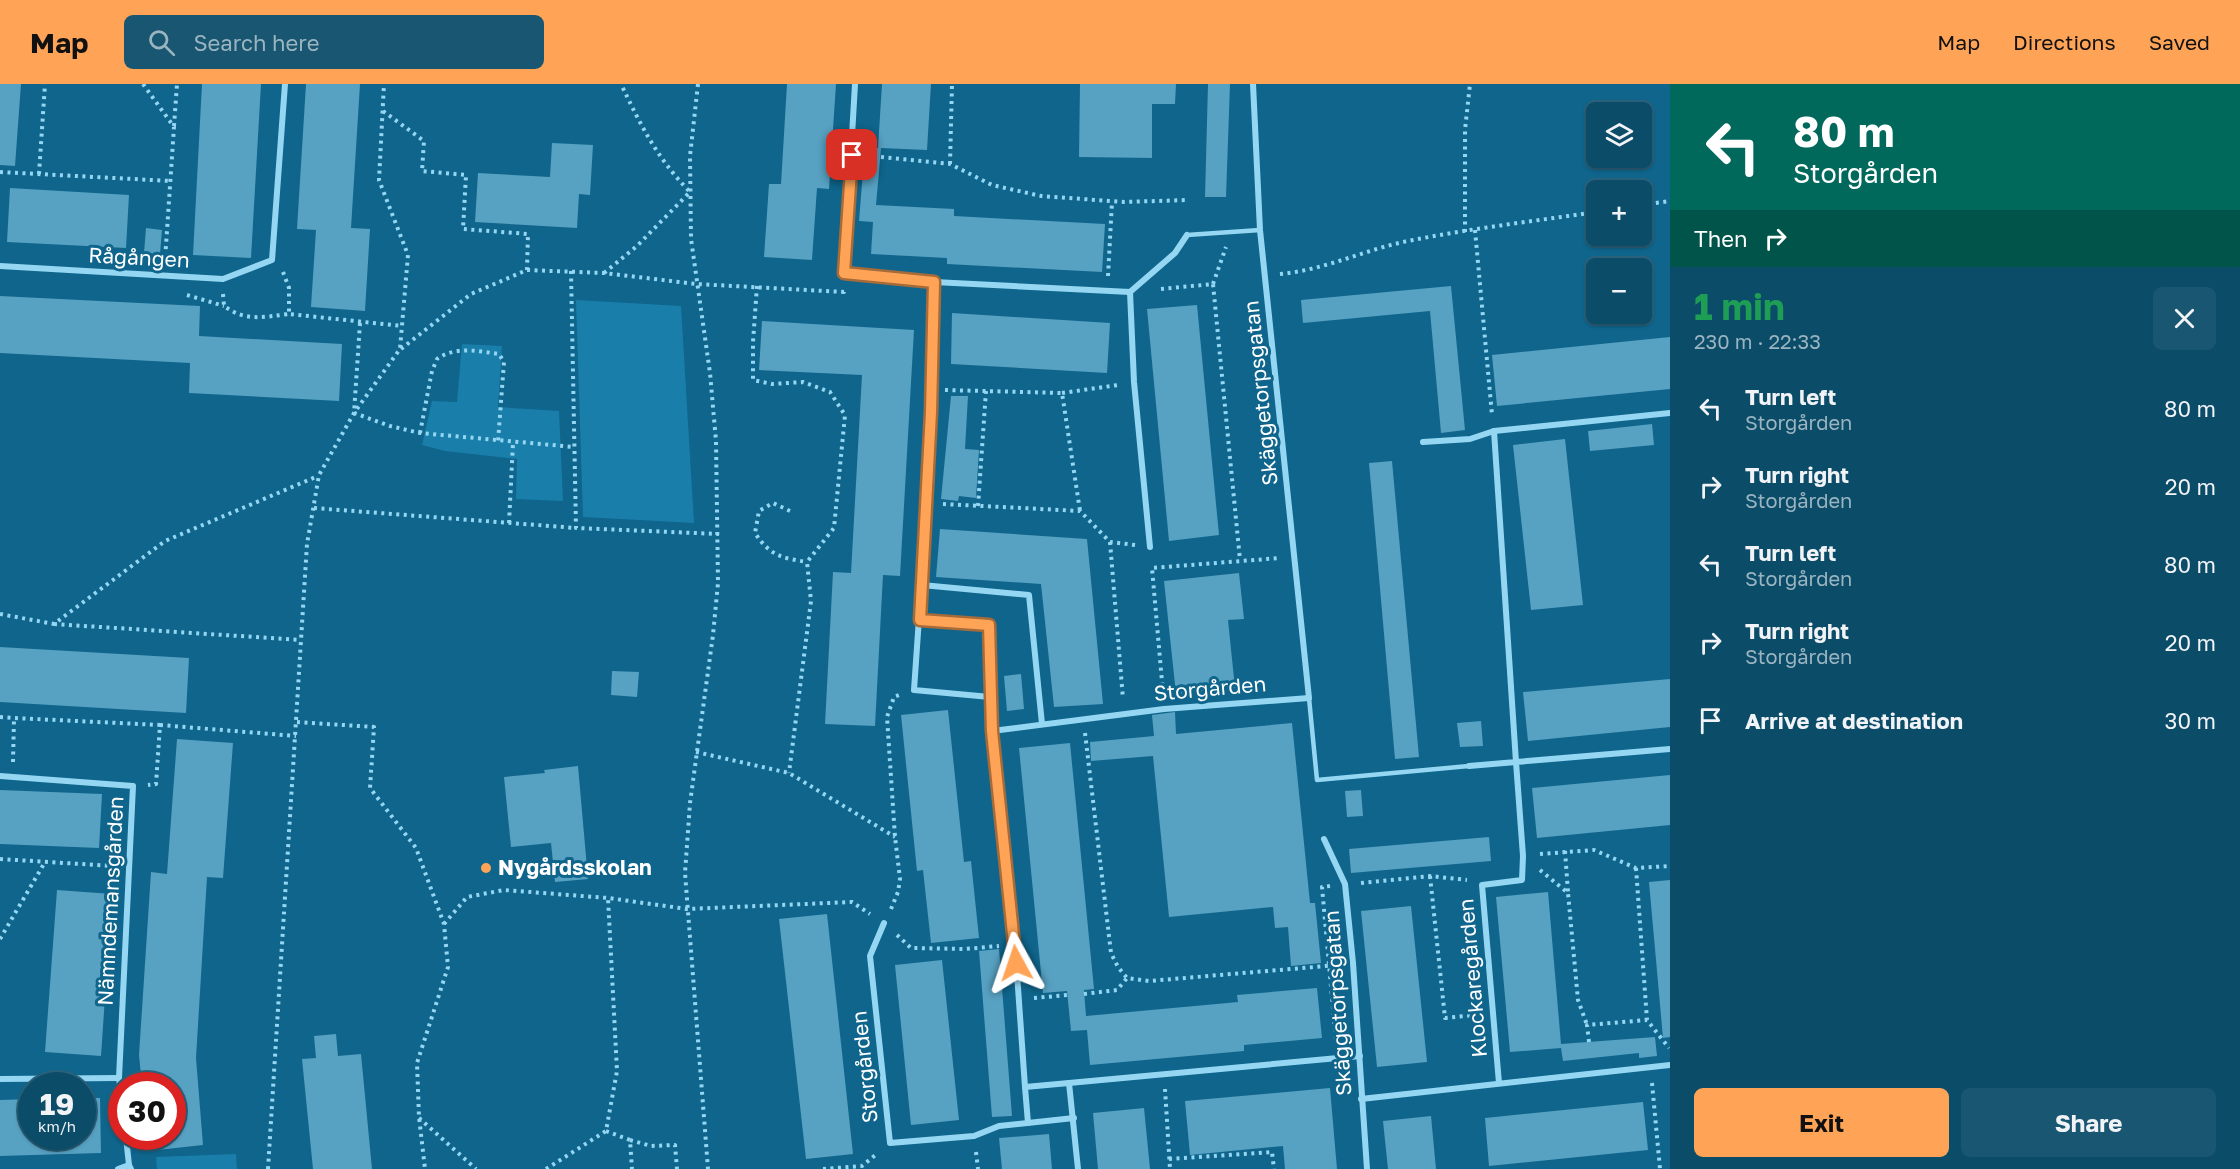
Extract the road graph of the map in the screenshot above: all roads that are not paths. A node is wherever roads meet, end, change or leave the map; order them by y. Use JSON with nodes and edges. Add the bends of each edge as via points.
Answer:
{"nodes":[{"id":1,"x":285,"y":84,"type":"edge"},
{"id":2,"x":855,"y":84,"type":"edge"},
{"id":3,"x":1253,"y":84,"type":"edge"},
{"id":4,"x":1260,"y":230,"type":"junction"},
{"id":5,"x":1187,"y":236,"type":"joint"},
{"id":6,"x":0,"y":266,"type":"edge"},
{"id":7,"x":934,"y":282,"type":"junction"},
{"id":8,"x":1130,"y":292,"type":"junction"},
{"id":9,"x":1670,"y":414,"type":"edge"},
{"id":10,"x":1494,"y":431,"type":"junction"},
{"id":11,"x":1423,"y":442,"type":"dead end"},
{"id":12,"x":1150,"y":547,"type":"road end"},
{"id":13,"x":922,"y":585,"type":"junction"},
{"id":14,"x":920,"y":620,"type":"junction"},
{"id":15,"x":990,"y":697,"type":"junction"},
{"id":16,"x":1309,"y":698,"type":"junction"},
{"id":17,"x":1042,"y":724,"type":"junction"},
{"id":18,"x":992,"y":731,"type":"junction"},
{"id":19,"x":1670,"y":748,"type":"edge"},
{"id":20,"x":1516,"y":762,"type":"junction"},
{"id":21,"x":1469,"y":766,"type":"joint"},
{"id":22,"x":0,"y":776,"type":"edge"},
{"id":23,"x":1324,"y":839,"type":"dead end"},
{"id":24,"x":884,"y":923,"type":"road end"},
{"id":25,"x":1360,"y":1056,"type":"junction"},
{"id":26,"x":1670,"y":1065,"type":"edge"},
{"id":27,"x":119,"y":1072,"type":"edge"},
{"id":28,"x":108,"y":1078,"type":"edge"},
{"id":29,"x":0,"y":1079,"type":"edge"},
{"id":30,"x":1070,"y":1083,"type":"junction"},
{"id":31,"x":1499,"y":1083,"type":"junction"},
{"id":32,"x":1025,"y":1087,"type":"junction"},
{"id":33,"x":1361,"y":1099,"type":"junction"},
{"id":34,"x":1074,"y":1118,"type":"junction"},
{"id":35,"x":1028,"y":1123,"type":"junction"},
{"id":36,"x":128,"y":1150,"type":"edge"},
{"id":37,"x":130,"y":1167,"type":"edge"},
{"id":38,"x":118,"y":1169,"type":"edge"},
{"id":39,"x":1078,"y":1169,"type":"edge"},
{"id":40,"x":1367,"y":1169,"type":"edge"}],
"edges":[{"from":1,"to":6,"type":"street","name":"Rågången","via":[[272,260],[223,279]]},
{"from":2,"to":7,"type":"street","via":[[844,273]]},
{"from":3,"to":4,"type":"street","name":"Skäggetorpsgatan"},
{"from":4,"to":5,"type":"lane"},
{"from":4,"to":16,"type":"street","name":"Skäggetorpsgatan"},
{"from":5,"to":8,"type":"street","via":[[1175,253]]},
{"from":7,"to":8,"type":"street"},
{"from":7,"to":13,"type":"street"},
{"from":8,"to":12,"type":"street","via":[[1134,382]]},
{"from":9,"to":10,"type":"street"},
{"from":10,"to":11,"type":"street","via":[[1470,439]]},
{"from":10,"to":20,"type":"street","name":"Klockaregården"},
{"from":13,"to":14,"type":"street"},
{"from":13,"to":17,"type":"street","via":[[1029,595]]},
{"from":14,"to":15,"type":"street","via":[[989,625]]},
{"from":14,"to":15,"type":"street","via":[[914,690]]},
{"from":15,"to":18,"type":"street"},
{"from":16,"to":17,"type":"street","name":"Storgården","via":[[1164,709]]},
{"from":16,"to":21,"type":"lane","via":[[1317,780]]},
{"from":17,"to":18,"type":"street","name":"Storgården"},
{"from":18,"to":32,"type":"street","via":[[1015,945]]},
{"from":19,"to":20,"type":"street"},
{"from":20,"to":21,"type":"street"},
{"from":20,"to":31,"type":"street","name":"Klockaregården","via":[[1522,880],[1482,885]]},
{"from":22,"to":27,"type":"street","name":"Nämndemansgården","via":[[133,786]]},
{"from":23,"to":25,"type":"street","name":"Skäggetorpsgatan","via":[[1345,884]]},
{"from":24,"to":35,"type":"street","name":"Storgården","via":[[870,956],[890,1143],[974,1136],[999,1126]]},
{"from":25,"to":30,"type":"street"},
{"from":25,"to":33,"type":"street","name":"Skäggetorpsgatan"},
{"from":26,"to":31,"type":"street","name":"Klockaregården"},
{"from":28,"to":29,"type":"street"},
{"from":30,"to":32,"type":"street"},
{"from":30,"to":34,"type":"street"},
{"from":31,"to":33,"type":"street","name":"Klockaregården"},
{"from":32,"to":35,"type":"street"},
{"from":33,"to":40,"type":"street","name":"Skäggetorpsgatan"},
{"from":34,"to":35,"type":"street","name":"Storgården"},
{"from":34,"to":39,"type":"street"},
{"from":36,"to":37,"type":"street"},
{"from":37,"to":38,"type":"street"}]}
